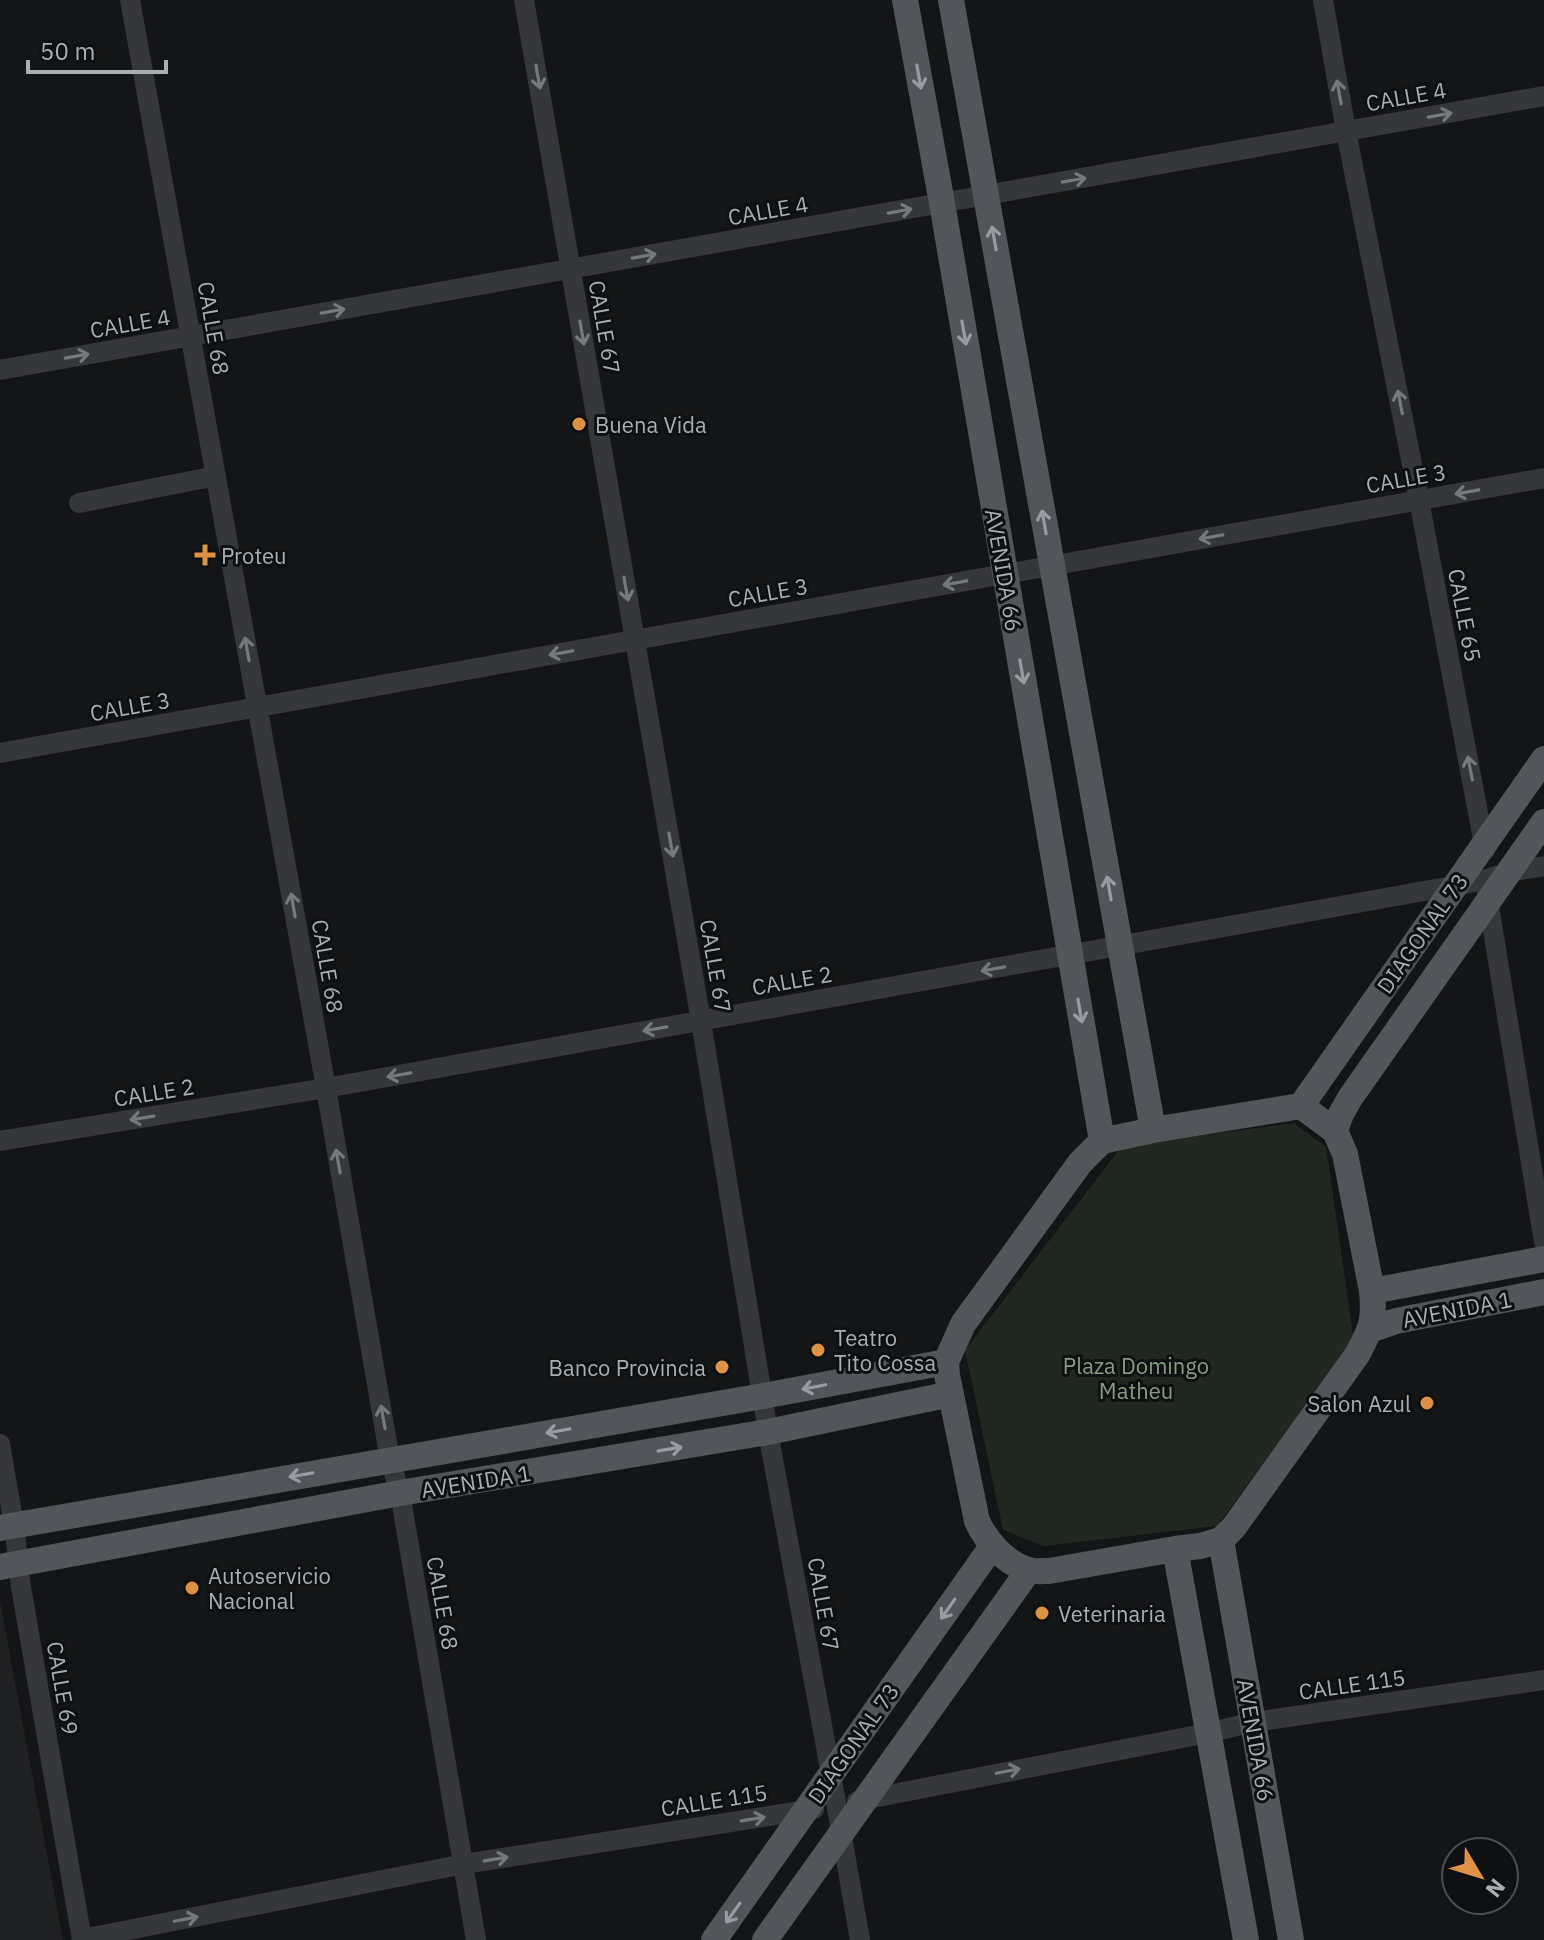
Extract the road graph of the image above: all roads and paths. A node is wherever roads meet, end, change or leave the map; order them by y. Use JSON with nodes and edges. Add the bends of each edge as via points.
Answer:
{"nodes":[{"id":1,"x":130,"y":0,"type":"edge"},
{"id":2,"x":524,"y":0,"type":"edge"},
{"id":3,"x":905,"y":0,"type":"edge"},
{"id":4,"x":951,"y":0,"type":"edge"},
{"id":5,"x":1323,"y":0,"type":"edge"},
{"id":6,"x":1544,"y":96,"type":"edge"},
{"id":7,"x":1346,"y":131,"type":"junction"},
{"id":8,"x":986,"y":195,"type":"junction"},
{"id":9,"x":942,"y":203,"type":"junction"},
{"id":10,"x":571,"y":269,"type":"junction"},
{"id":11,"x":191,"y":336,"type":"junction"},
{"id":12,"x":0,"y":370,"type":"edge"},
{"id":13,"x":216,"y":476,"type":"junction"},
{"id":14,"x":1544,"y":478,"type":"edge"},
{"id":15,"x":1419,"y":500,"type":"junction"},
{"id":16,"x":79,"y":503,"type":"dead end"},
{"id":17,"x":1052,"y":565,"type":"junction"},
{"id":18,"x":1005,"y":574,"type":"junction"},
{"id":19,"x":635,"y":639,"type":"junction"},
{"id":20,"x":258,"y":708,"type":"junction"},
{"id":21,"x":0,"y":753,"type":"edge"},
{"id":22,"x":1544,"y":759,"type":"edge"},
{"id":23,"x":1544,"y":822,"type":"edge"},
{"id":24,"x":1484,"y":844,"type":"junction"},
{"id":25,"x":1544,"y":866,"type":"edge"},
{"id":26,"x":1494,"y":884,"type":"junction"},
{"id":27,"x":1456,"y":885,"type":"junction"},
{"id":28,"x":1120,"y":946,"type":"junction"},
{"id":29,"x":1070,"y":955,"type":"junction"},
{"id":30,"x":701,"y":1021,"type":"junction"},
{"id":31,"x":326,"y":1088,"type":"junction"},
{"id":32,"x":1301,"y":1106,"type":"junction"},
{"id":33,"x":1153,"y":1130,"type":"junction"},
{"id":34,"x":1335,"y":1131,"type":"junction"},
{"id":35,"x":0,"y":1141,"type":"edge"},
{"id":36,"x":1102,"y":1141,"type":"junction"},
{"id":37,"x":1544,"y":1242,"type":"edge"},
{"id":38,"x":1544,"y":1259,"type":"edge"},
{"id":39,"x":1372,"y":1291,"type":"junction"},
{"id":40,"x":1544,"y":1292,"type":"edge"},
{"id":41,"x":1370,"y":1330,"type":"junction"},
{"id":42,"x":946,"y":1362,"type":"junction"},
{"id":43,"x":951,"y":1394,"type":"junction"},
{"id":44,"x":763,"y":1396,"type":"junction"},
{"id":45,"x":768,"y":1432,"type":"junction"},
{"id":46,"x":0,"y":1444,"type":"edge"},
{"id":47,"x":390,"y":1460,"type":"junction"},
{"id":48,"x":400,"y":1493,"type":"junction"},
{"id":49,"x":7,"y":1527,"type":"edge"},
{"id":50,"x":1221,"y":1540,"type":"junction"},
{"id":51,"x":993,"y":1545,"type":"junction"},
{"id":52,"x":1175,"y":1549,"type":"junction"},
{"id":53,"x":10,"y":1565,"type":"edge"},
{"id":54,"x":1029,"y":1570,"type":"junction"},
{"id":55,"x":1544,"y":1680,"type":"edge"},
{"id":56,"x":1253,"y":1722,"type":"junction"},
{"id":57,"x":1208,"y":1733,"type":"junction"},
{"id":58,"x":831,"y":1774,"type":"junction"},
{"id":59,"x":865,"y":1799,"type":"junction"},
{"id":60,"x":836,"y":1804,"type":"junction"},
{"id":61,"x":805,"y":1810,"type":"junction"},
{"id":62,"x":841,"y":1832,"type":"junction"},
{"id":63,"x":464,"y":1864,"type":"junction"},
{"id":64,"x":82,"y":1939,"type":"edge"},
{"id":65,"x":476,"y":1940,"type":"edge"},
{"id":66,"x":714,"y":1940,"type":"edge"},
{"id":67,"x":765,"y":1940,"type":"edge"},
{"id":68,"x":860,"y":1940,"type":"edge"},
{"id":69,"x":1246,"y":1940,"type":"edge"},
{"id":70,"x":1291,"y":1940,"type":"edge"}],
"edges":[{"from":1,"to":11,"type":"street","name":"CALLE 68"},
{"from":2,"to":10,"type":"street","name":"CALLE 67","one_way":true},
{"from":3,"to":9,"type":"main road","name":"AVENIDA 66","one_way":true},
{"from":4,"to":8,"type":"main road"},
{"from":7,"to":5,"type":"street","name":"CALLE 65","one_way":true},
{"from":7,"to":6,"type":"street","name":"CALLE 4","one_way":true},
{"from":8,"to":7,"type":"street","name":"CALLE 4","one_way":true},
{"from":15,"to":7,"type":"street","name":"CALLE 65","one_way":true},
{"from":8,"to":9,"type":"street","name":"CALLE 4"},
{"from":17,"to":8,"type":"main road","one_way":true},
{"from":10,"to":9,"type":"street","name":"CALLE 4","one_way":true},
{"from":9,"to":18,"type":"main road","name":"AVENIDA 66","one_way":true},
{"from":11,"to":10,"type":"street","name":"CALLE 4","one_way":true},
{"from":10,"to":19,"type":"street","name":"CALLE 67","one_way":true},
{"from":12,"to":11,"type":"street","name":"CALLE 4","one_way":true},
{"from":11,"to":13,"type":"street","name":"CALLE 68"},
{"from":13,"to":16,"type":"street"},
{"from":20,"to":13,"type":"street","name":"CALLE 68","one_way":true},
{"from":14,"to":15,"type":"street","name":"CALLE 3","one_way":true},
{"from":15,"to":17,"type":"street","name":"CALLE 3","one_way":true},
{"from":24,"to":15,"type":"street","name":"CALLE 65","one_way":true},
{"from":17,"to":18,"type":"street","name":"CALLE 3"},
{"from":28,"to":17,"type":"main road","one_way":true},
{"from":18,"to":19,"type":"street","name":"CALLE 3","one_way":true},
{"from":18,"to":29,"type":"main road","name":"AVENIDA 66","one_way":true},
{"from":19,"to":20,"type":"street","name":"CALLE 3","one_way":true},
{"from":19,"to":30,"type":"street","name":"CALLE 67","one_way":true},
{"from":20,"to":21,"type":"street","name":"CALLE 3"},
{"from":31,"to":20,"type":"street","name":"CALLE 68","one_way":true},
{"from":22,"to":24,"type":"main road","name":"DIAGONAL 73"},
{"from":23,"to":26,"type":"main road","name":"DIAGONAL 73"},
{"from":24,"to":26,"type":"street","name":"CALLE 65"},
{"from":24,"to":27,"type":"main road","name":"DIAGONAL 73"},
{"from":25,"to":26,"type":"street","name":"CALLE 2"},
{"from":26,"to":27,"type":"street","name":"CALLE 2"},
{"from":26,"to":34,"type":"main road","name":"DIAGONAL 73","via":[[1350,1098]]},
{"from":26,"to":37,"type":"street","name":"CALLE 65"},
{"from":27,"to":28,"type":"street","name":"CALLE 2"},
{"from":27,"to":32,"type":"main road","name":"DIAGONAL 73"},
{"from":28,"to":29,"type":"street","name":"CALLE 2"},
{"from":28,"to":33,"type":"main road"},
{"from":29,"to":30,"type":"street","name":"CALLE 2","one_way":true},
{"from":29,"to":36,"type":"main road","name":"AVENIDA 66","one_way":true},
{"from":30,"to":31,"type":"street","name":"CALLE 2","one_way":true},
{"from":30,"to":44,"type":"street","name":"CALLE 67"},
{"from":31,"to":35,"type":"street","name":"CALLE 2","one_way":true},
{"from":47,"to":31,"type":"street","name":"CALLE 68","one_way":true},
{"from":32,"to":33,"type":"main road"},
{"from":32,"to":34,"type":"main road"},
{"from":33,"to":36,"type":"main road"},
{"from":34,"to":39,"type":"main road","via":[[1345,1154]]},
{"from":36,"to":42,"type":"main road","via":[[1080,1163],[963,1324]]},
{"from":38,"to":39,"type":"main road","name":"AVENIDA 1"},
{"from":39,"to":41,"type":"main road"},
{"from":40,"to":41,"type":"main road","name":"AVENIDA 1"},
{"from":41,"to":50,"type":"main road"},
{"from":42,"to":43,"type":"main road"},
{"from":42,"to":44,"type":"main road","name":"AVENIDA 1","one_way":true},
{"from":43,"to":45,"type":"main road","name":"AVENIDA 1"},
{"from":43,"to":51,"type":"main road","via":[[977,1521]]},
{"from":44,"to":45,"type":"street","name":"CALLE 67"},
{"from":44,"to":47,"type":"main road","name":"AVENIDA 1","one_way":true},
{"from":48,"to":45,"type":"main road","name":"AVENIDA 1","one_way":true},
{"from":45,"to":58,"type":"street","name":"CALLE 67"},
{"from":46,"to":49,"type":"street","name":"CALLE 69"},
{"from":47,"to":48,"type":"street","name":"CALLE 68"},
{"from":47,"to":49,"type":"main road","name":"AVENIDA 1","one_way":true},
{"from":48,"to":53,"type":"main road","name":"AVENIDA 1"},
{"from":48,"to":63,"type":"street","name":"CALLE 68"},
{"from":49,"to":53,"type":"street","name":"CALLE 69"},
{"from":50,"to":52,"type":"main road"},
{"from":50,"to":56,"type":"main road","name":"AVENIDA 66"},
{"from":51,"to":54,"type":"main road"},
{"from":51,"to":58,"type":"main road","name":"DIAGONAL 73","one_way":true},
{"from":52,"to":54,"type":"main road"},
{"from":52,"to":57,"type":"main road","name":"AVENIDA 66"},
{"from":53,"to":64,"type":"street","name":"CALLE 69","via":[[21,1587]]},
{"from":54,"to":59,"type":"main road","name":"DIAGONAL 73"},
{"from":55,"to":56,"type":"street","name":"CALLE 115"},
{"from":56,"to":57,"type":"street","name":"CALLE 115"},
{"from":56,"to":70,"type":"main road","name":"AVENIDA 66"},
{"from":59,"to":57,"type":"street","name":"CALLE 115","one_way":true},
{"from":57,"to":69,"type":"main road","name":"AVENIDA 66"},
{"from":58,"to":60,"type":"street","name":"CALLE 67"},
{"from":58,"to":61,"type":"main road","name":"DIAGONAL 73"},
{"from":59,"to":60,"type":"street","name":"CALLE 115"},
{"from":59,"to":62,"type":"main road","name":"DIAGONAL 73"},
{"from":60,"to":61,"type":"street","name":"CALLE 115"},
{"from":60,"to":62,"type":"street","name":"CALLE 67"},
{"from":63,"to":61,"type":"street","name":"CALLE 115","one_way":true},
{"from":61,"to":66,"type":"main road","name":"DIAGONAL 73","one_way":true},
{"from":62,"to":67,"type":"main road","name":"DIAGONAL 73"},
{"from":62,"to":68,"type":"street","name":"CALLE 67"},
{"from":64,"to":63,"type":"street","name":"CALLE 115","one_way":true},
{"from":63,"to":65,"type":"street","name":"CALLE 68"}]}
